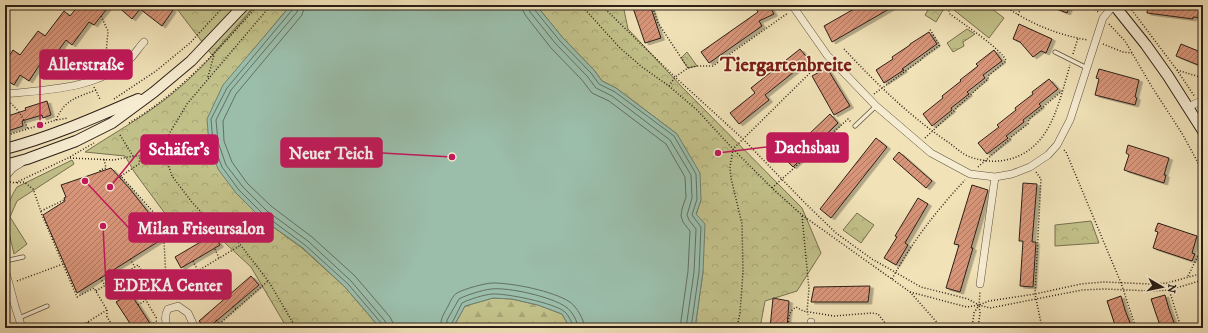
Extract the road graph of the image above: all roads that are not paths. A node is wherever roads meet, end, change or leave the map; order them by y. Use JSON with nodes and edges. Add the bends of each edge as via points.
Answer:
{"nodes":[{"id":1,"x":244,"y":5,"type":"edge"},
{"id":2,"x":1114,"y":5,"type":"edge"},
{"id":3,"x":794,"y":7,"type":"edge"},
{"id":4,"x":144,"y":42,"type":"dead end"},
{"id":5,"x":1055,"y":52,"type":"dead end"},
{"id":6,"x":1087,"y":68,"type":"junction"},
{"id":7,"x":154,"y":92,"type":"junction"},
{"id":8,"x":5,"y":94,"type":"edge"},
{"id":9,"x":1203,"y":100,"type":"edge"},
{"id":10,"x":876,"y":106,"type":"junction"},
{"id":11,"x":1188,"y":107,"type":"junction"},
{"id":12,"x":855,"y":126,"type":"road end"},
{"id":13,"x":1203,"y":131,"type":"edge"},
{"id":14,"x":5,"y":149,"type":"edge"},
{"id":15,"x":27,"y":159,"type":"junction"},
{"id":16,"x":5,"y":165,"type":"edge"},
{"id":17,"x":995,"y":177,"type":"junction"},
{"id":18,"x":5,"y":179,"type":"edge"},
{"id":19,"x":23,"y":257,"type":"dead end"},
{"id":20,"x":5,"y":261,"type":"edge"},
{"id":21,"x":5,"y":270,"type":"edge"},
{"id":22,"x":980,"y":284,"type":"road end"},
{"id":23,"x":46,"y":306,"type":"dead end"},
{"id":24,"x":21,"y":324,"type":"edge"},
{"id":25,"x":13,"y":328,"type":"edge"},
{"id":26,"x":168,"y":328,"type":"edge"},
{"id":27,"x":195,"y":328,"type":"edge"}],
"edges":[{"from":1,"to":7,"type":"street","via":[[191,61]]},
{"from":2,"to":6,"type":"street","via":[[1103,18]]},
{"from":2,"to":11,"type":"street","via":[[1150,51]]},
{"from":3,"to":10,"type":"street","via":[[827,56]]},
{"from":4,"to":8,"type":"street","via":[[130,59],[104,76],[72,86]]},
{"from":5,"to":6,"type":"lane"},
{"from":6,"to":17,"type":"street","via":[[1070,120],[1058,145],[1033,165],[1012,174]]},
{"from":7,"to":14,"type":"street","via":[[84,123]]},
{"from":7,"to":15,"type":"street","via":[[112,123],[76,141]]},
{"from":9,"to":11,"type":"street"},
{"from":10,"to":12,"type":"lane"},
{"from":10,"to":17,"type":"street","via":[[931,153],[970,174]]},
{"from":11,"to":13,"type":"street"},
{"from":15,"to":16,"type":"street"},
{"from":15,"to":18,"type":"street","via":[[13,168]]},
{"from":17,"to":22,"type":"street"},
{"from":19,"to":20,"type":"lane"},
{"from":21,"to":24,"type":"street"},
{"from":23,"to":24,"type":"lane"},
{"from":24,"to":25,"type":"street"},
{"from":26,"to":27,"type":"street","via":[[165,313],[168,309],[178,306],[188,313]]}]}
